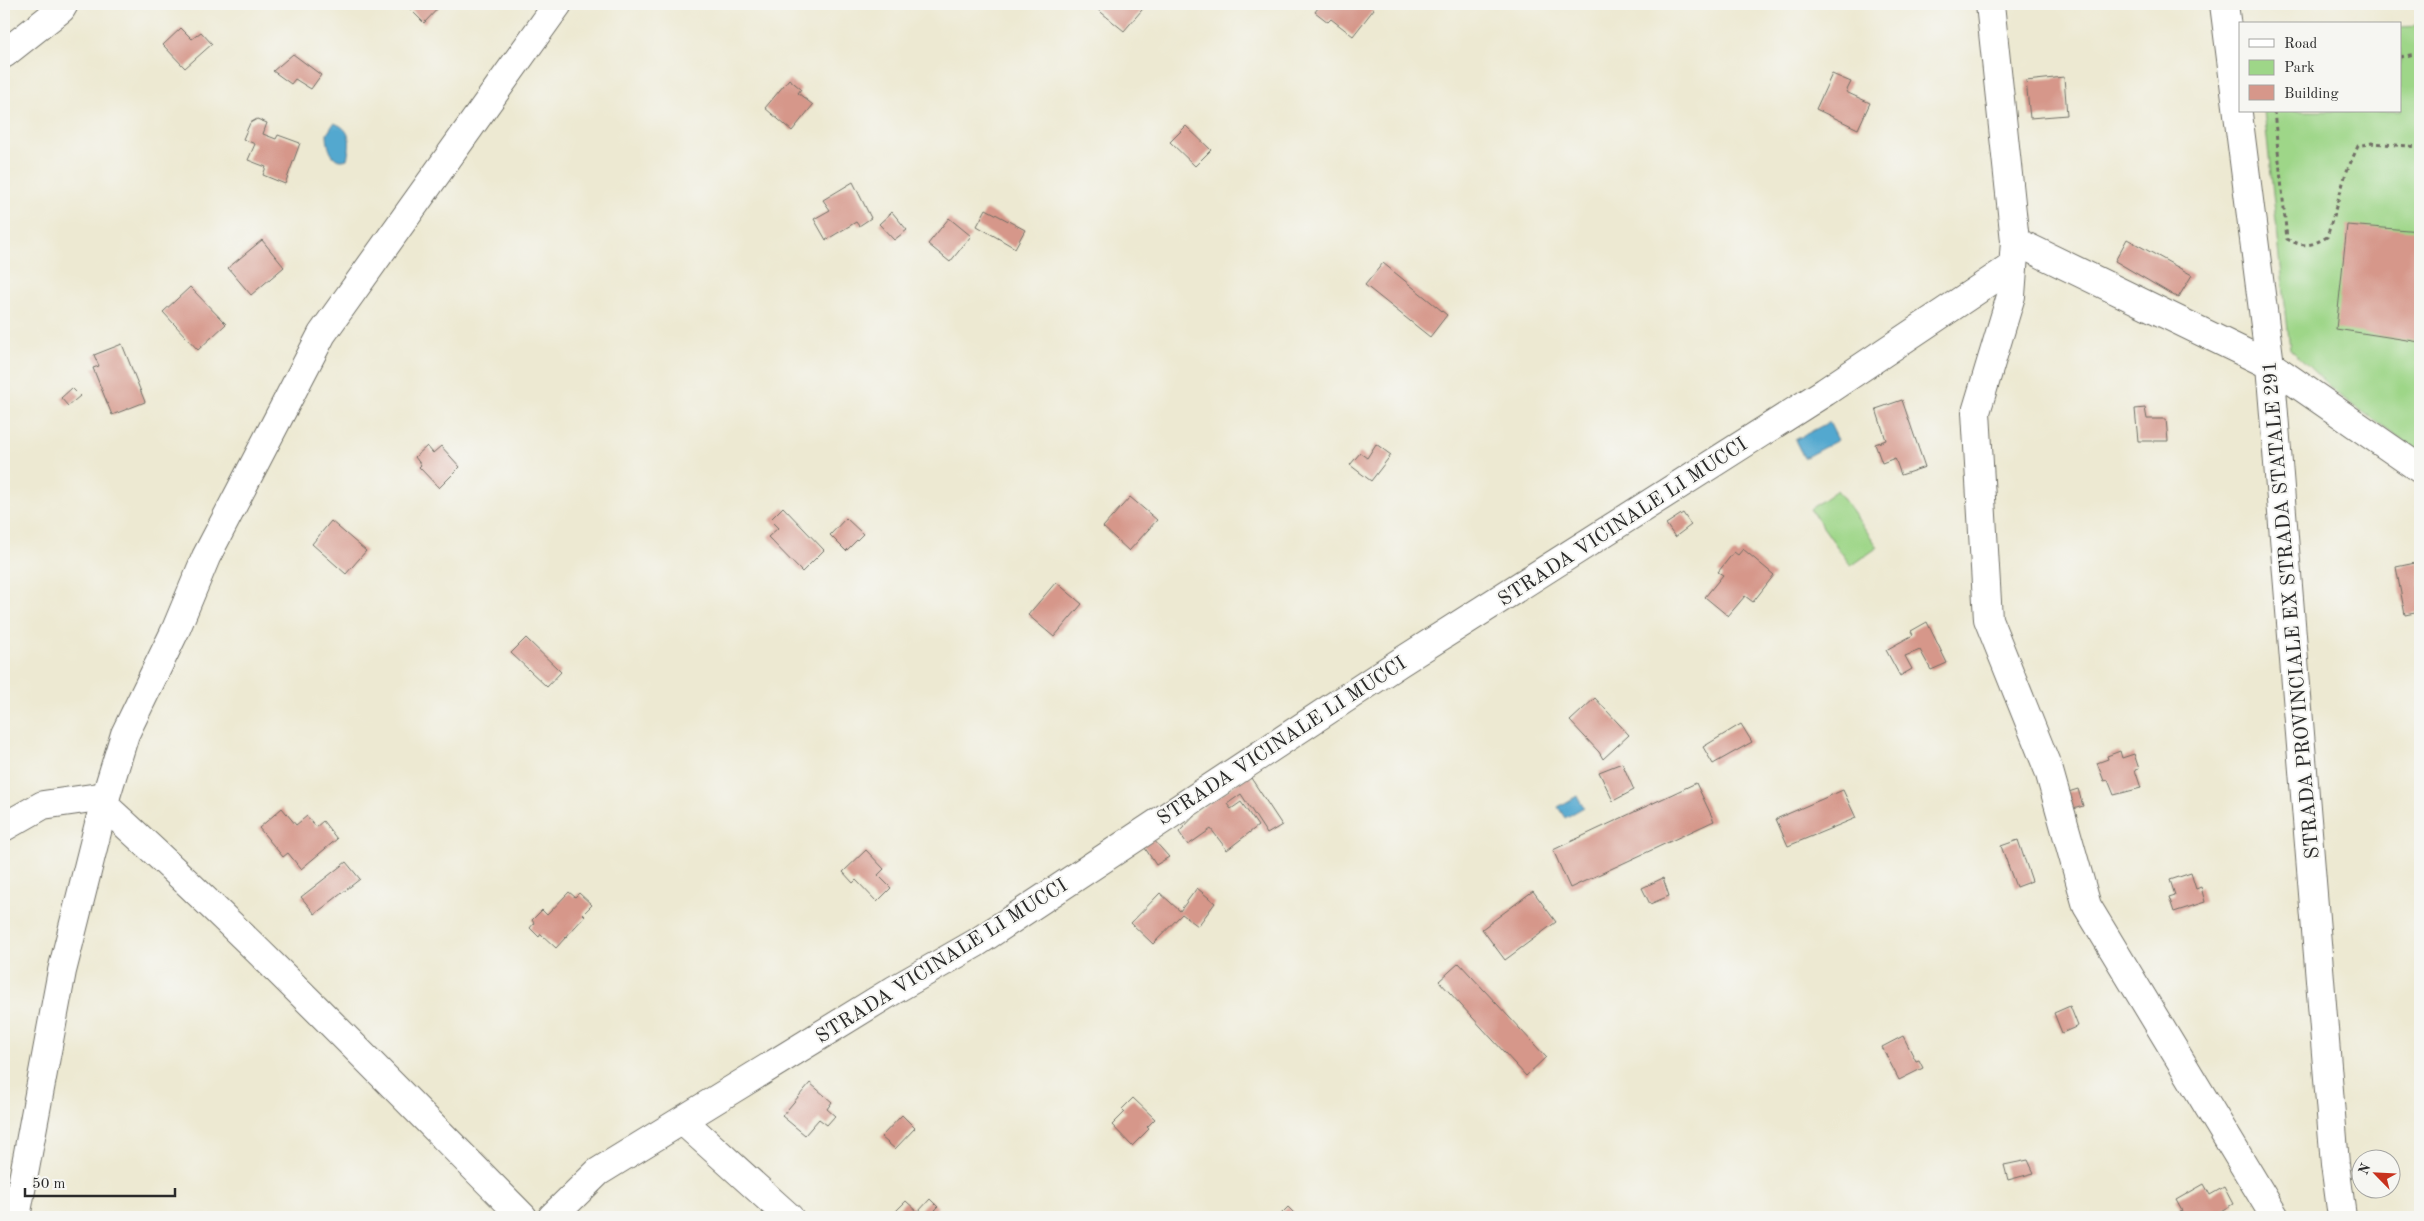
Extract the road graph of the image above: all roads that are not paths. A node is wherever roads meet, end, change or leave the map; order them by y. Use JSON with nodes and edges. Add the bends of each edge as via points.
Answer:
{"nodes":[{"id":1,"x":64,"y":4,"type":"edge"},
{"id":2,"x":558,"y":4,"type":"edge"},
{"id":3,"x":1990,"y":4,"type":"edge"},
{"id":4,"x":2224,"y":4,"type":"edge"},
{"id":5,"x":4,"y":54,"type":"edge"},
{"id":6,"x":2014,"y":253,"type":"junction"},
{"id":7,"x":2270,"y":365,"type":"junction"},
{"id":8,"x":2420,"y":469,"type":"edge"},
{"id":9,"x":105,"y":801,"type":"junction"},
{"id":10,"x":4,"y":827,"type":"edge"},
{"id":11,"x":682,"y":1120,"type":"junction"},
{"id":12,"x":16,"y":1217,"type":"edge"},
{"id":13,"x":522,"y":1217,"type":"edge"},
{"id":14,"x":552,"y":1217,"type":"edge"},
{"id":15,"x":789,"y":1217,"type":"edge"},
{"id":16,"x":2275,"y":1217,"type":"edge"},
{"id":17,"x":2342,"y":1217,"type":"edge"}],
"edges":[{"from":1,"to":5,"type":"street"},
{"from":2,"to":9,"type":"street","via":[[322,334],[206,557],[176,629],[125,734]]},
{"from":3,"to":6,"type":"street"},
{"from":4,"to":7,"type":"street","name":"STRADA PROVINCIALE EX STRADA STATALE 291"},
{"from":6,"to":7,"type":"street"},
{"from":6,"to":11,"type":"street","name":"STRADA VICINALE LI MUCCI","via":[[1825,392],[1391,668],[976,943]]},
{"from":6,"to":16,"type":"street","via":[[2012,296],[1976,412],[1988,619],[2050,771],[2087,906]]},
{"from":7,"to":8,"type":"street"},
{"from":7,"to":17,"type":"street","name":"STRADA PROVINCIALE EX STRADA STATALE 291","via":[[2335,1164]]},
{"from":9,"to":10,"type":"street","via":[[43,805]]},
{"from":9,"to":12,"type":"street","via":[[62,970]]},
{"from":9,"to":13,"type":"street","via":[[297,989]]},
{"from":11,"to":14,"type":"street","name":"STRADA VICINALE LI MUCCI","via":[[598,1172]]},
{"from":11,"to":15,"type":"street"}]}
